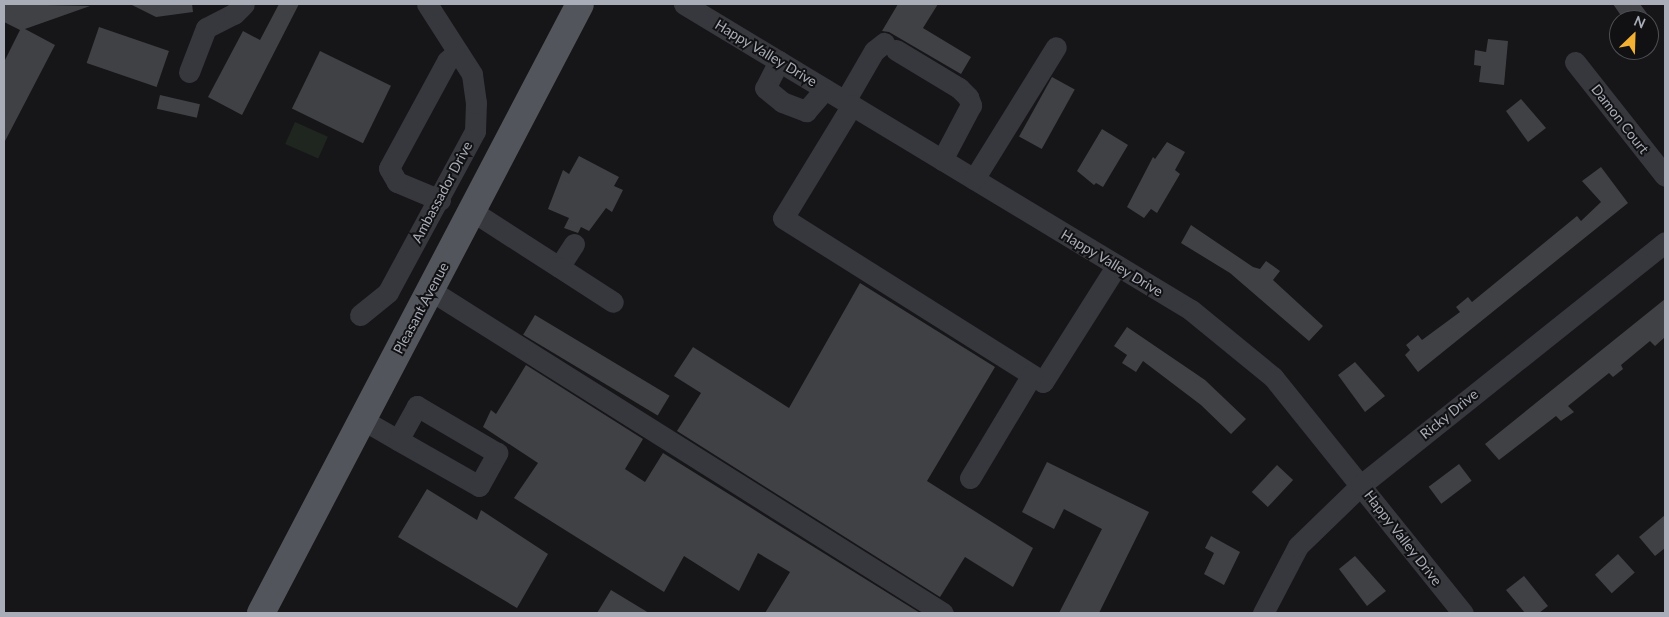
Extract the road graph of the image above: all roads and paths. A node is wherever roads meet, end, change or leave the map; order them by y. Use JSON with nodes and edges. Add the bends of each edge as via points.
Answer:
{"nodes":[{"id":1,"x":244,"y":4,"type":"edge"},
{"id":2,"x":427,"y":4,"type":"edge"},
{"id":3,"x":580,"y":4,"type":"edge"},
{"id":4,"x":684,"y":4,"type":"edge"},
{"id":5,"x":1056,"y":48,"type":"dead end"},
{"id":6,"x":458,"y":52,"type":"junction"},
{"id":7,"x":779,"y":61,"type":"junction"},
{"id":8,"x":1575,"y":62,"type":"dead end"},
{"id":9,"x":189,"y":72,"type":"dead end"},
{"id":10,"x":825,"y":89,"type":"junction"},
{"id":11,"x":848,"y":103,"type":"junction"},
{"id":12,"x":942,"y":160,"type":"junction"},
{"id":13,"x":1665,"y":176,"type":"edge"},
{"id":14,"x":974,"y":179,"type":"junction"},
{"id":15,"x":440,"y":200,"type":"junction"},
{"id":16,"x":472,"y":211,"type":"junction"},
{"id":17,"x":1665,"y":242,"type":"edge"},
{"id":18,"x":574,"y":244,"type":"dead end"},
{"id":19,"x":1117,"y":265,"type":"junction"},
{"id":20,"x":560,"y":267,"type":"junction"},
{"id":21,"x":430,"y":290,"type":"junction"},
{"id":22,"x":613,"y":302,"type":"dead end"},
{"id":23,"x":360,"y":315,"type":"dead end"},
{"id":24,"x":1032,"y":375,"type":"junction"},
{"id":25,"x":362,"y":420,"type":"junction"},
{"id":26,"x":398,"y":440,"type":"dead end"},
{"id":27,"x":970,"y":478,"type":"dead end"},
{"id":28,"x":1361,"y":485,"type":"junction"},
{"id":29,"x":261,"y":613,"type":"edge"},
{"id":30,"x":943,"y":613,"type":"edge"},
{"id":31,"x":1263,"y":613,"type":"edge"},
{"id":32,"x":1462,"y":613,"type":"edge"}],
"edges":[{"from":1,"to":9,"type":"street","via":[[234,14],[206,28]]},
{"from":2,"to":6,"type":"street","name":"Ambassador Drive"},
{"from":3,"to":16,"type":"main road","name":"Pleasant Avenue"},
{"from":4,"to":7,"type":"street","name":"Happy Valley Drive"},
{"from":5,"to":14,"type":"street"},
{"from":6,"to":15,"type":"street","name":"Ambassador Drive","via":[[472,74],[475,131]]},
{"from":6,"to":15,"type":"street","via":[[448,61],[390,168],[397,182]]},
{"from":7,"to":10,"type":"street","name":"Happy Valley Drive"},
{"from":7,"to":10,"type":"street","via":[[765,88],[782,102],[806,111]]},
{"from":8,"to":13,"type":"street","name":"Damon Court"},
{"from":10,"to":11,"type":"street","name":"Happy Valley Drive"},
{"from":11,"to":12,"type":"street","name":"Happy Valley Drive"},
{"from":11,"to":12,"type":"street","via":[[874,51],[890,47],[960,88],[971,105]]},
{"from":11,"to":24,"type":"street","via":[[783,218]]},
{"from":12,"to":14,"type":"street","name":"Happy Valley Drive"},
{"from":14,"to":19,"type":"street","name":"Happy Valley Drive"},
{"from":15,"to":23,"type":"street","name":"Ambassador Drive","via":[[388,292]]},
{"from":16,"to":20,"type":"street"},
{"from":16,"to":21,"type":"main road","name":"Pleasant Avenue"},
{"from":17,"to":28,"type":"street","name":"Ricky Drive"},
{"from":18,"to":20,"type":"street"},
{"from":19,"to":24,"type":"street","via":[[1043,382]]},
{"from":19,"to":28,"type":"street","name":"Happy Valley Drive","via":[[1192,310],[1273,377]]},
{"from":20,"to":22,"type":"street"},
{"from":21,"to":25,"type":"main road","name":"Pleasant Avenue"},
{"from":21,"to":30,"type":"street"},
{"from":24,"to":27,"type":"street"},
{"from":25,"to":26,"type":"street"},
{"from":25,"to":29,"type":"main road","name":"Pleasant Avenue"},
{"from":28,"to":31,"type":"street","name":"Ricky Drive","via":[[1298,546]]},
{"from":28,"to":32,"type":"street","name":"Happy Valley Drive"}]}
